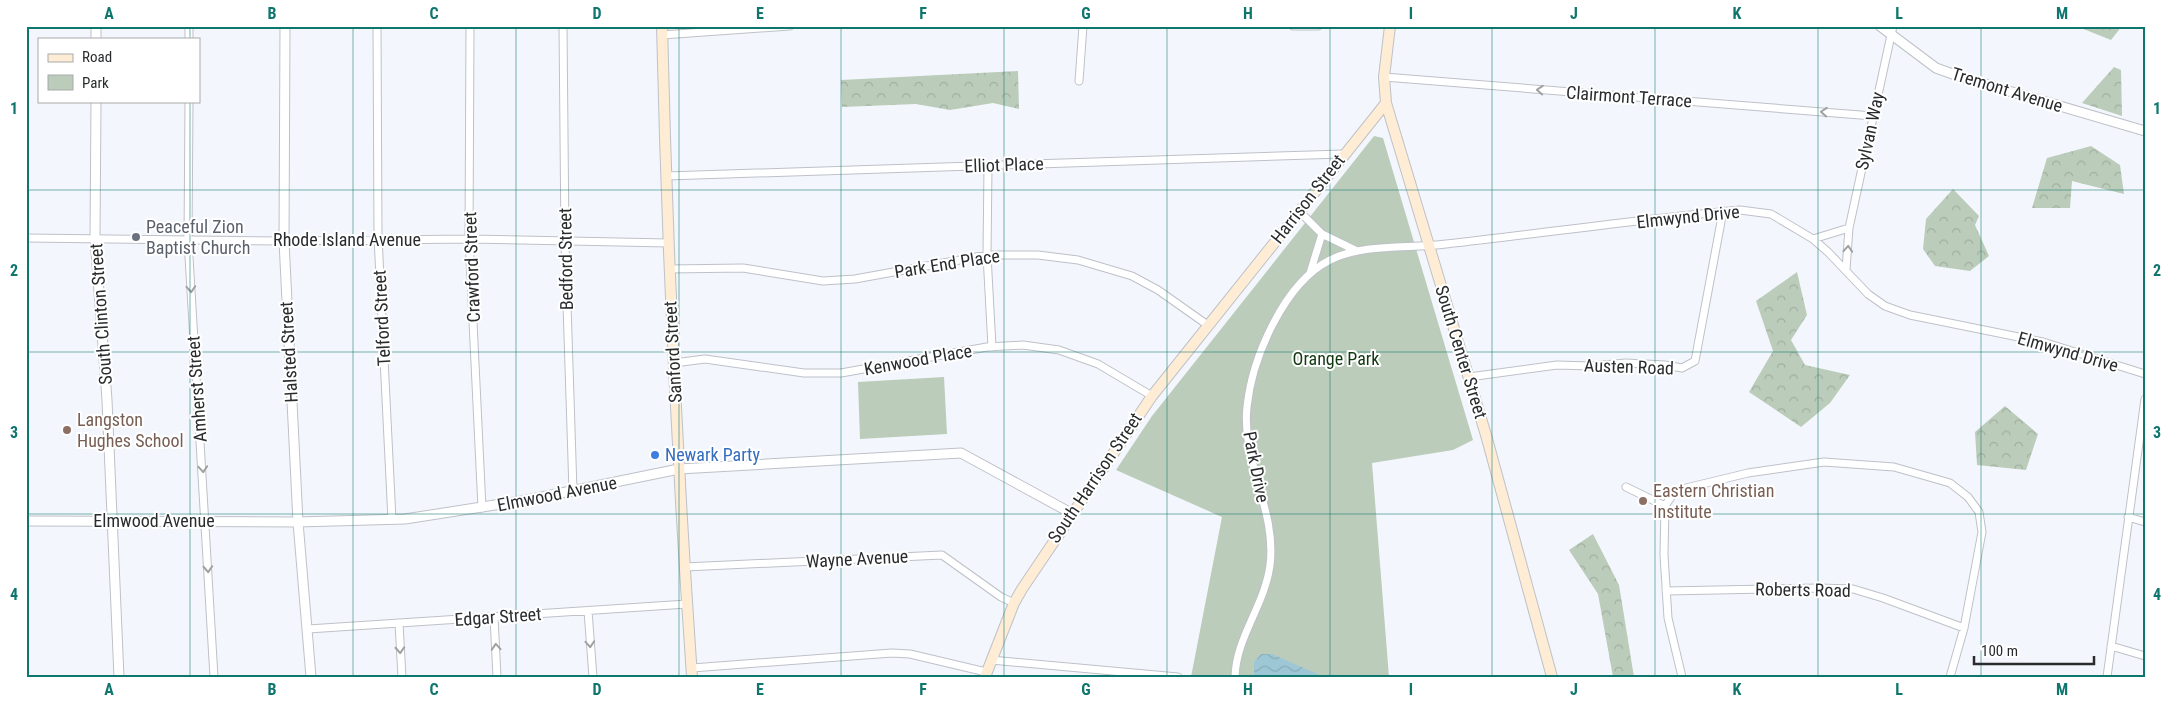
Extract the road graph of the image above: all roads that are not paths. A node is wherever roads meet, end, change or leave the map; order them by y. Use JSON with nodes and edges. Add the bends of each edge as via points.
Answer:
{"nodes":[{"id":1,"x":285,"y":26,"type":"edge"},
{"id":2,"x":378,"y":26,"type":"edge"},
{"id":3,"x":470,"y":26,"type":"edge"},
{"id":4,"x":562,"y":26,"type":"edge"},
{"id":5,"x":790,"y":26,"type":"edge"},
{"id":6,"x":1084,"y":26,"type":"edge"},
{"id":7,"x":1293,"y":26,"type":"edge"},
{"id":8,"x":1318,"y":26,"type":"edge"},
{"id":9,"x":1390,"y":26,"type":"edge"},
{"id":10,"x":1880,"y":26,"type":"edge"},
{"id":11,"x":1893,"y":30,"type":"edge"},
{"id":12,"x":662,"y":31,"type":"edge"},
{"id":13,"x":1384,"y":78,"type":"junction"},
{"id":14,"x":1079,"y":81,"type":"dead end"},
{"id":15,"x":96,"y":102,"type":"edge"},
{"id":16,"x":189,"y":102,"type":"edge"},
{"id":17,"x":1386,"y":103,"type":"junction"},
{"id":18,"x":1873,"y":116,"type":"junction"},
{"id":19,"x":2145,"y":131,"type":"edge"},
{"id":20,"x":1343,"y":154,"type":"junction"},
{"id":21,"x":988,"y":166,"type":"junction"},
{"id":22,"x":666,"y":176,"type":"junction"},
{"id":23,"x":1299,"y":211,"type":"junction"},
{"id":24,"x":1723,"y":211,"type":"junction"},
{"id":25,"x":1849,"y":228,"type":"junction"},
{"id":26,"x":1322,"y":234,"type":"junction"},
{"id":27,"x":26,"y":238,"type":"edge"},
{"id":28,"x":96,"y":238,"type":"junction"},
{"id":29,"x":1813,"y":239,"type":"junction"},
{"id":30,"x":188,"y":240,"type":"junction"},
{"id":31,"x":378,"y":240,"type":"junction"},
{"id":32,"x":469,"y":240,"type":"junction"},
{"id":33,"x":284,"y":241,"type":"junction"},
{"id":34,"x":565,"y":242,"type":"junction"},
{"id":35,"x":668,"y":243,"type":"junction"},
{"id":36,"x":1430,"y":246,"type":"junction"},
{"id":37,"x":1357,"y":251,"type":"junction"},
{"id":38,"x":987,"y":255,"type":"junction"},
{"id":39,"x":669,"y":269,"type":"junction"},
{"id":40,"x":1846,"y":270,"type":"junction"},
{"id":41,"x":1310,"y":273,"type":"junction"},
{"id":42,"x":1232,"y":296,"type":"joint"},
{"id":43,"x":1209,"y":326,"type":"junction"},
{"id":44,"x":992,"y":347,"type":"junction"},
{"id":45,"x":674,"y":363,"type":"junction"},
{"id":46,"x":2145,"y":374,"type":"edge"},
{"id":47,"x":1469,"y":377,"type":"junction"},
{"id":48,"x":1152,"y":396,"type":"junction"},
{"id":49,"x":2145,"y":399,"type":"edge"},
{"id":50,"x":679,"y":469,"type":"junction"},
{"id":51,"x":1626,"y":487,"type":"dead end"},
{"id":52,"x":572,"y":491,"type":"junction"},
{"id":53,"x":1665,"y":506,"type":"junction"},
{"id":54,"x":482,"y":508,"type":"junction"},
{"id":55,"x":1071,"y":513,"type":"junction"},
{"id":56,"x":2128,"y":517,"type":"junction"},
{"id":57,"x":392,"y":520,"type":"junction"},
{"id":58,"x":26,"y":521,"type":"edge"},
{"id":59,"x":111,"y":521,"type":"junction"},
{"id":60,"x":206,"y":521,"type":"junction"},
{"id":61,"x":298,"y":522,"type":"junction"},
{"id":62,"x":2145,"y":522,"type":"edge"},
{"id":63,"x":685,"y":567,"type":"junction"},
{"id":64,"x":1666,"y":591,"type":"junction"},
{"id":65,"x":1014,"y":603,"type":"junction"},
{"id":66,"x":688,"y":604,"type":"junction"},
{"id":67,"x":588,"y":611,"type":"junction"},
{"id":68,"x":494,"y":617,"type":"junction"},
{"id":69,"x":398,"y":623,"type":"junction"},
{"id":70,"x":1964,"y":628,"type":"junction"},
{"id":71,"x":308,"y":629,"type":"junction"},
{"id":72,"x":2111,"y":646,"type":"junction"},
{"id":73,"x":2145,"y":656,"type":"edge"},
{"id":74,"x":991,"y":660,"type":"junction"},
{"id":75,"x":692,"y":672,"type":"edge"},
{"id":76,"x":986,"y":674,"type":"edge"},
{"id":77,"x":118,"y":677,"type":"edge"},
{"id":78,"x":214,"y":677,"type":"edge"},
{"id":79,"x":311,"y":677,"type":"edge"},
{"id":80,"x":402,"y":677,"type":"edge"},
{"id":81,"x":497,"y":677,"type":"edge"},
{"id":82,"x":593,"y":677,"type":"edge"},
{"id":83,"x":1178,"y":677,"type":"edge"},
{"id":84,"x":1235,"y":677,"type":"edge"},
{"id":85,"x":1552,"y":677,"type":"edge"},
{"id":86,"x":1682,"y":677,"type":"edge"},
{"id":87,"x":1950,"y":677,"type":"edge"},
{"id":88,"x":2108,"y":677,"type":"edge"}],
"edges":[{"from":1,"to":33,"type":"street","name":"Halsted Street"},
{"from":2,"to":31,"type":"street","name":"Telford Street"},
{"from":3,"to":32,"type":"street","name":"Crawford Street"},
{"from":4,"to":34,"type":"street","name":"Bedford Street"},
{"from":5,"to":12,"type":"street"},
{"from":6,"to":14,"type":"street"},
{"from":7,"to":8,"type":"street"},
{"from":9,"to":13,"type":"main road","name":"South Center Street"},
{"from":10,"to":11,"type":"street","name":"Tremont Avenue"},
{"from":11,"to":18,"type":"street","name":"Sylvan Way"},
{"from":11,"to":19,"type":"street","name":"Tremont Avenue","via":[[1936,68]]},
{"from":12,"to":22,"type":"main road","name":"Sanford Street"},
{"from":13,"to":17,"type":"main road","name":"South Center Street"},
{"from":18,"to":13,"type":"street","name":"Clairmont Terrace","one_way":true},
{"from":15,"to":28,"type":"street","name":"South Clinton Street"},
{"from":16,"to":30,"type":"street","name":"Amherst Street"},
{"from":17,"to":20,"type":"main road","name":"Harrison Street"},
{"from":17,"to":36,"type":"main road","name":"South Center Street"},
{"from":18,"to":25,"type":"street","name":"Sylvan Way"},
{"from":20,"to":21,"type":"street","name":"Elliot Place"},
{"from":20,"to":23,"type":"main road","name":"Harrison Street"},
{"from":21,"to":22,"type":"street","name":"Elliot Place"},
{"from":21,"to":38,"type":"street"},
{"from":22,"to":35,"type":"main road","name":"Sanford Street"},
{"from":23,"to":26,"type":"street"},
{"from":23,"to":42,"type":"main road","name":"Harrison Street"},
{"from":24,"to":29,"type":"street","name":"Elmwynd Drive","via":[[1771,214]]},
{"from":24,"to":36,"type":"street","name":"Elmwynd Drive"},
{"from":24,"to":47,"type":"street","name":"Austen Road","via":[[1695,361],[1682,368],[1626,363],[1557,364]]},
{"from":25,"to":29,"type":"street"},
{"from":40,"to":25,"type":"street","name":"Sylvan Way","one_way":true},
{"from":26,"to":37,"type":"street"},
{"from":26,"to":41,"type":"street"},
{"from":27,"to":28,"type":"street","name":"Rhode Island Avenue"},
{"from":28,"to":30,"type":"street","name":"Rhode Island Avenue"},
{"from":28,"to":59,"type":"street","name":"South Clinton Street"},
{"from":29,"to":40,"type":"street","name":"Elmwynd Drive"},
{"from":30,"to":33,"type":"street","name":"Rhode Island Avenue"},
{"from":30,"to":60,"type":"street","name":"Amherst Street","one_way":true},
{"from":31,"to":32,"type":"street","name":"Rhode Island Avenue"},
{"from":31,"to":33,"type":"street","name":"Rhode Island Avenue"},
{"from":31,"to":57,"type":"street","name":"Telford Street"},
{"from":32,"to":34,"type":"street","name":"Rhode Island Avenue"},
{"from":32,"to":54,"type":"street","name":"Crawford Street"},
{"from":33,"to":61,"type":"street","name":"Halsted Street"},
{"from":34,"to":35,"type":"street","name":"Rhode Island Avenue"},
{"from":34,"to":52,"type":"street","name":"Bedford Street"},
{"from":35,"to":39,"type":"main road","name":"Sanford Street"},
{"from":36,"to":37,"type":"street","name":"Park Drive"},
{"from":36,"to":47,"type":"main road","name":"South Center Street"},
{"from":37,"to":41,"type":"street","name":"Park Drive","via":[[1330,260]]},
{"from":38,"to":39,"type":"street","name":"Park End Place","via":[[855,280],[823,281],[743,268]]},
{"from":38,"to":43,"type":"street","name":"Park End Place","via":[[1038,255],[1078,260],[1132,276]]},
{"from":38,"to":44,"type":"street"},
{"from":39,"to":45,"type":"main road","name":"Sanford Street"},
{"from":40,"to":46,"type":"street","name":"Elmwynd Drive","via":[[1868,294],[1885,306],[1910,315],[2043,342]]},
{"from":41,"to":84,"type":"street","name":"Park Drive","via":[[1279,313],[1254,370],[1247,408],[1248,444],[1267,522],[1270,565],[1263,591],[1240,645]]},
{"from":42,"to":43,"type":"main road","name":"South Harrison Street"},
{"from":43,"to":48,"type":"main road","name":"South Harrison Street"},
{"from":44,"to":45,"type":"street","name":"Kenwood Place","via":[[841,373],[804,373],[705,360]]},
{"from":44,"to":48,"type":"street","name":"Kenwood Place","via":[[1023,345],[1059,350],[1098,364]]},
{"from":45,"to":50,"type":"main road","name":"Sanford Street"},
{"from":47,"to":85,"type":"main road","name":"South Center Street"},
{"from":48,"to":55,"type":"main road","name":"South Harrison Street"},
{"from":49,"to":56,"type":"street"},
{"from":50,"to":52,"type":"street","name":"Elmwood Avenue"},
{"from":50,"to":55,"type":"street","name":"Elmwood Avenue","via":[[961,453]]},
{"from":50,"to":63,"type":"main road","name":"Sanford Street"},
{"from":51,"to":53,"type":"street"},
{"from":52,"to":54,"type":"street","name":"Elmwood Avenue"},
{"from":53,"to":64,"type":"street"},
{"from":53,"to":70,"type":"street","via":[[1673,494],[1686,488],[1748,473],[1824,462],[1894,467],[1950,483],[1968,497],[1979,512],[1982,532]]},
{"from":54,"to":57,"type":"street","name":"Elmwood Avenue"},
{"from":55,"to":65,"type":"main road","name":"South Harrison Street"},
{"from":56,"to":62,"type":"street"},
{"from":56,"to":72,"type":"street"},
{"from":57,"to":61,"type":"street","name":"Elmwood Avenue"},
{"from":58,"to":59,"type":"street","name":"Elmwood Avenue"},
{"from":59,"to":60,"type":"street","name":"Elmwood Avenue"},
{"from":59,"to":77,"type":"street","name":"South Clinton Street"},
{"from":60,"to":61,"type":"street","name":"Elmwood Avenue"},
{"from":60,"to":78,"type":"street","name":"Amherst Street","one_way":true},
{"from":61,"to":71,"type":"street","name":"Halsted Street"},
{"from":63,"to":65,"type":"street","name":"Wayne Avenue","via":[[942,555]]},
{"from":63,"to":66,"type":"main road","name":"Sanford Street"},
{"from":64,"to":70,"type":"street","name":"Roberts Road","via":[[1853,589]]},
{"from":64,"to":86,"type":"street","via":[[1668,618]]},
{"from":65,"to":74,"type":"main road","name":"South Harrison Street"},
{"from":66,"to":67,"type":"street","name":"Edgar Street"},
{"from":66,"to":75,"type":"main road","name":"Sanford Street"},
{"from":67,"to":68,"type":"street","name":"Edgar Street"},
{"from":67,"to":82,"type":"street","one_way":true},
{"from":68,"to":69,"type":"street","name":"Edgar Street"},
{"from":81,"to":68,"type":"street","one_way":true},
{"from":69,"to":71,"type":"street","name":"Edgar Street"},
{"from":69,"to":80,"type":"street","one_way":true},
{"from":70,"to":87,"type":"street"},
{"from":71,"to":79,"type":"street","name":"Halsted Street"},
{"from":72,"to":73,"type":"street"},
{"from":72,"to":88,"type":"street"},
{"from":74,"to":76,"type":"main road","name":"South Harrison Street"},
{"from":74,"to":83,"type":"street"},
{"from":75,"to":76,"type":"street","via":[[892,653],[910,654]]}]}
